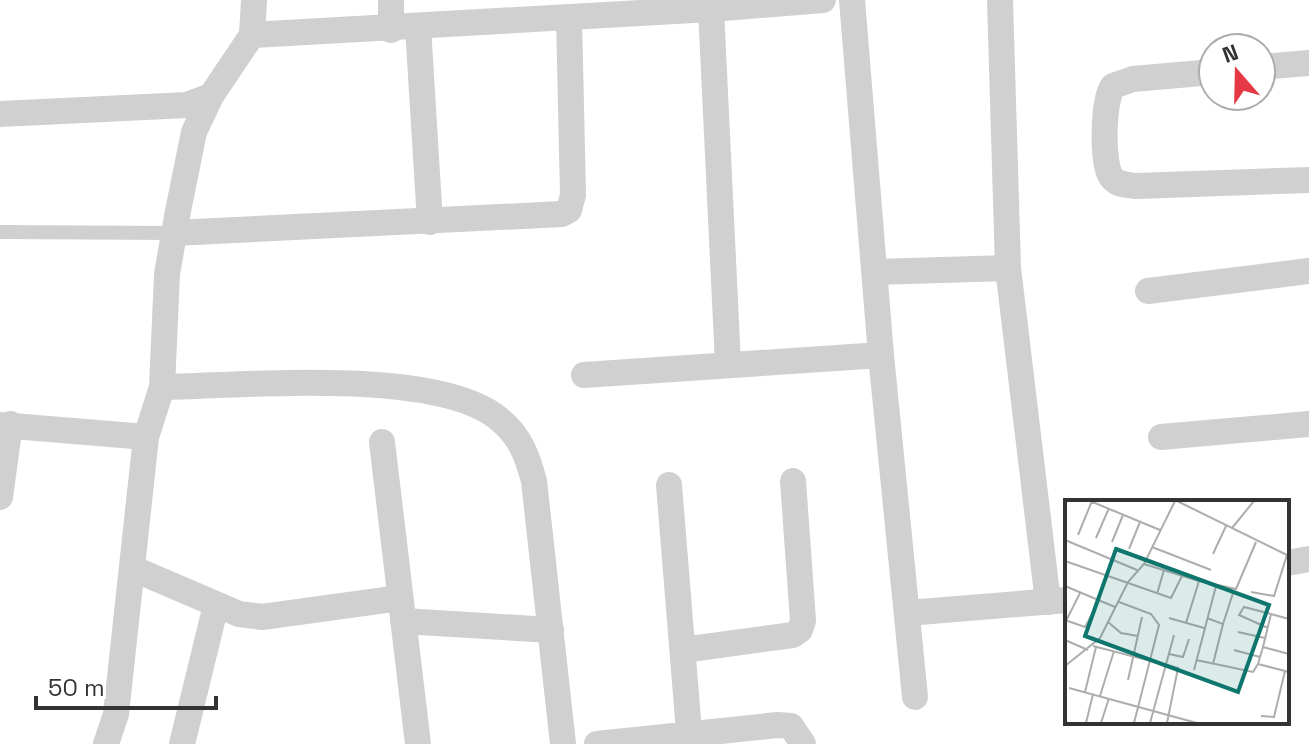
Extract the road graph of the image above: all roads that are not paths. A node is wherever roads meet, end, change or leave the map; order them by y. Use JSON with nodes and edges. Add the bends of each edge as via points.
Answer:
{"nodes":[{"id":1,"x":254,"y":0,"type":"edge"},
{"id":2,"x":391,"y":0,"type":"edge"},
{"id":3,"x":823,"y":0,"type":"edge"},
{"id":4,"x":852,"y":0,"type":"edge"},
{"id":5,"x":1000,"y":0,"type":"edge"},
{"id":6,"x":711,"y":9,"type":"junction"},
{"id":7,"x":569,"y":17,"type":"junction"},
{"id":8,"x":418,"y":27,"type":"junction"},
{"id":9,"x":391,"y":30,"type":"junction"},
{"id":10,"x":252,"y":35,"type":"junction"},
{"id":11,"x":1309,"y":63,"type":"edge"},
{"id":12,"x":1277,"y":66,"type":"edge"},
{"id":13,"x":1197,"y":73,"type":"edge"},
{"id":14,"x":211,"y":96,"type":"junction"},
{"id":15,"x":0,"y":114,"type":"edge"},
{"id":16,"x":1309,"y":180,"type":"edge"},
{"id":17,"x":430,"y":222,"type":"junction"},
{"id":18,"x":0,"y":232,"type":"edge"},
{"id":19,"x":174,"y":233,"type":"junction"},
{"id":20,"x":1008,"y":268,"type":"junction"},
{"id":21,"x":1309,"y":271,"type":"edge"},
{"id":22,"x":875,"y":272,"type":"junction"},
{"id":23,"x":1148,"y":291,"type":"dead end"},
{"id":24,"x":881,"y":355,"type":"junction"},
{"id":25,"x":728,"y":364,"type":"junction"},
{"id":26,"x":584,"y":375,"type":"dead end"},
{"id":27,"x":162,"y":387,"type":"junction"},
{"id":28,"x":5,"y":424,"type":"edge"},
{"id":29,"x":1309,"y":424,"type":"edge"},
{"id":30,"x":146,"y":437,"type":"junction"},
{"id":31,"x":1161,"y":437,"type":"dead end"},
{"id":32,"x":382,"y":442,"type":"dead end"},
{"id":33,"x":793,"y":481,"type":"dead end"},
{"id":34,"x":669,"y":485,"type":"dead end"},
{"id":35,"x":0,"y":497,"type":"edge"},
{"id":36,"x":1309,"y":559,"type":"edge"},
{"id":37,"x":1289,"y":563,"type":"edge"},
{"id":38,"x":134,"y":569,"type":"junction"},
{"id":39,"x":1057,"y":601,"type":"edge"},
{"id":40,"x":216,"y":605,"type":"junction"},
{"id":41,"x":402,"y":609,"type":"junction"},
{"id":42,"x":907,"y":613,"type":"junction"},
{"id":43,"x":551,"y":630,"type":"junction"},
{"id":44,"x":683,"y":650,"type":"junction"},
{"id":45,"x":915,"y":697,"type":"dead end"},
{"id":46,"x":690,"y":739,"type":"edge"},
{"id":47,"x":106,"y":744,"type":"edge"},
{"id":48,"x":182,"y":744,"type":"edge"},
{"id":49,"x":418,"y":744,"type":"edge"},
{"id":50,"x":563,"y":744,"type":"edge"},
{"id":51,"x":597,"y":744,"type":"edge"},
{"id":52,"x":803,"y":744,"type":"edge"}],
"edges":[{"from":1,"to":10,"type":"street"},
{"from":2,"to":9,"type":"street"},
{"from":3,"to":6,"type":"street"},
{"from":4,"to":22,"type":"street"},
{"from":5,"to":20,"type":"street"},
{"from":6,"to":7,"type":"street"},
{"from":6,"to":25,"type":"street"},
{"from":7,"to":8,"type":"street"},
{"from":7,"to":17,"type":"street","via":[[569,210],[550,217]]},
{"from":8,"to":9,"type":"street"},
{"from":8,"to":17,"type":"street"},
{"from":9,"to":10,"type":"street"},
{"from":10,"to":14,"type":"street"},
{"from":11,"to":12,"type":"street"},
{"from":13,"to":16,"type":"street","via":[[1113,86],[1106,103],[1106,161],[1116,182],[1136,186]]},
{"from":14,"to":15,"type":"street","via":[[187,105]]},
{"from":14,"to":19,"type":"street","via":[[194,132]]},
{"from":17,"to":19,"type":"street"},
{"from":18,"to":19,"type":"lane"},
{"from":19,"to":27,"type":"street"},
{"from":20,"to":22,"type":"street"},
{"from":20,"to":39,"type":"street"},
{"from":21,"to":23,"type":"street"},
{"from":22,"to":24,"type":"street"},
{"from":24,"to":25,"type":"street"},
{"from":24,"to":42,"type":"street"},
{"from":25,"to":26,"type":"street"},
{"from":27,"to":30,"type":"street"},
{"from":27,"to":43,"type":"street","via":[[378,385],[473,402],[516,434],[526,452]]},
{"from":28,"to":30,"type":"street"},
{"from":28,"to":35,"type":"street"},
{"from":29,"to":31,"type":"street"},
{"from":30,"to":38,"type":"street"},
{"from":32,"to":41,"type":"street"},
{"from":33,"to":44,"type":"street","via":[[800,630]]},
{"from":34,"to":44,"type":"street"},
{"from":36,"to":37,"type":"street"},
{"from":38,"to":40,"type":"street"},
{"from":38,"to":47,"type":"street","via":[[116,714]]},
{"from":39,"to":42,"type":"street"},
{"from":40,"to":41,"type":"street","via":[[262,617]]},
{"from":40,"to":48,"type":"street"},
{"from":41,"to":43,"type":"street"},
{"from":41,"to":49,"type":"street"},
{"from":42,"to":45,"type":"street"},
{"from":43,"to":50,"type":"street"},
{"from":44,"to":46,"type":"street"},
{"from":46,"to":51,"type":"street"},
{"from":46,"to":52,"type":"street","via":[[778,725],[791,726]]}]}
